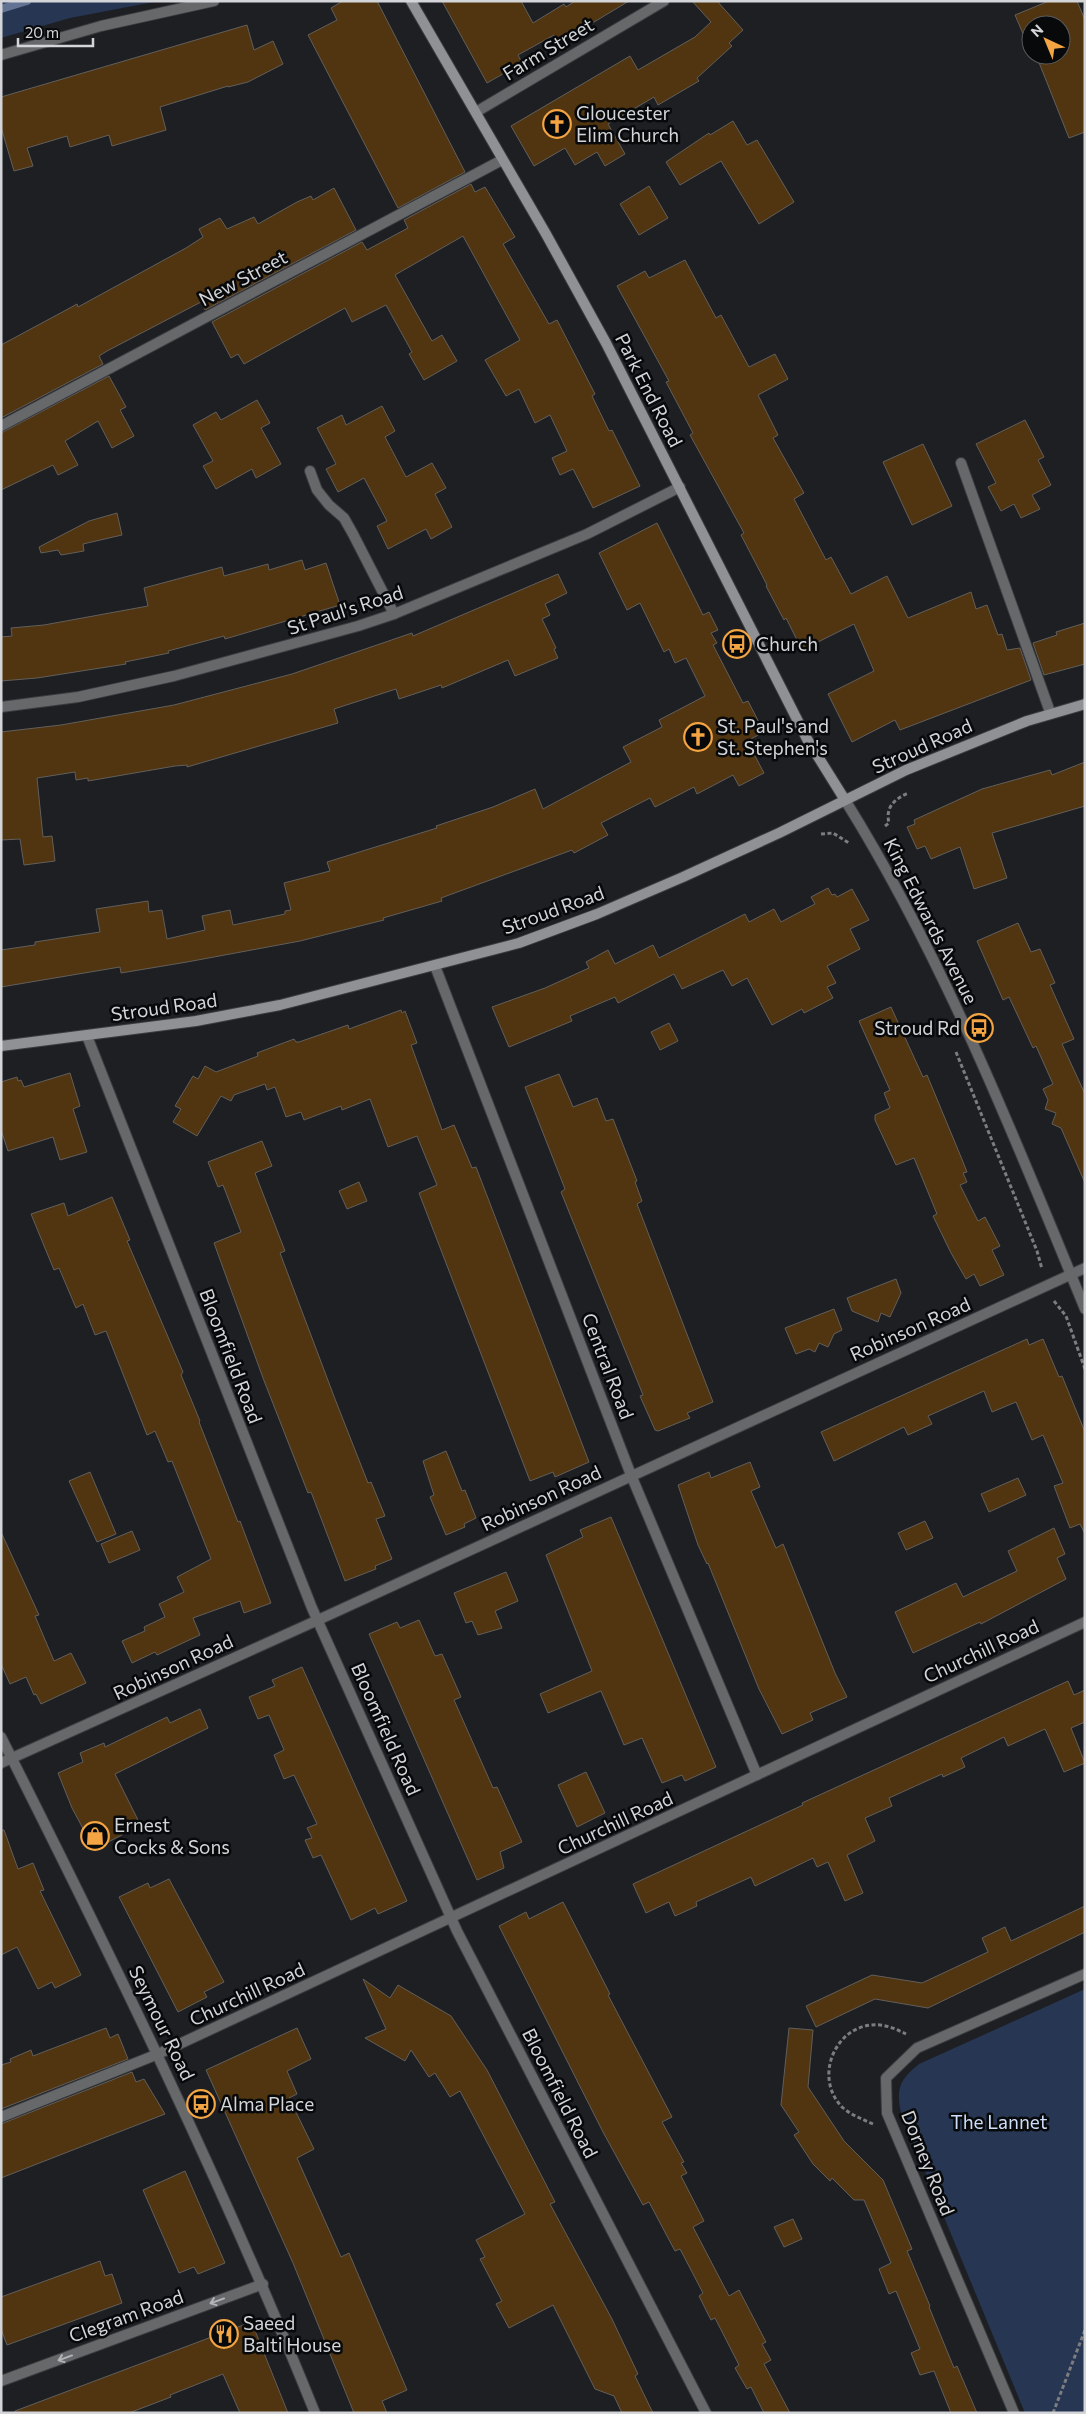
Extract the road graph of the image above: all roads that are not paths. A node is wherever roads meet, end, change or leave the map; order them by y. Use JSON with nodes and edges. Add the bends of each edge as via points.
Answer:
{"nodes":[{"id":1,"x":214,"y":1,"type":"edge"},
{"id":2,"x":411,"y":1,"type":"edge"},
{"id":3,"x":664,"y":1,"type":"edge"},
{"id":4,"x":1,"y":55,"type":"edge"},
{"id":5,"x":476,"y":112,"type":"junction"},
{"id":6,"x":502,"y":160,"type":"junction"},
{"id":7,"x":1,"y":426,"type":"edge"},
{"id":8,"x":961,"y":463,"type":"dead end"},
{"id":9,"x":310,"y":472,"type":"dead end"},
{"id":10,"x":680,"y":487,"type":"junction"},
{"id":11,"x":394,"y":614,"type":"junction"},
{"id":12,"x":1085,"y":704,"type":"edge"},
{"id":13,"x":1,"y":707,"type":"edge"},
{"id":14,"x":1050,"y":712,"type":"junction"},
{"id":15,"x":845,"y":800,"type":"junction"},
{"id":16,"x":435,"y":966,"type":"junction"},
{"id":17,"x":87,"y":1036,"type":"junction"},
{"id":18,"x":1,"y":1046,"type":"edge"},
{"id":19,"x":1085,"y":1268,"type":"edge"},
{"id":20,"x":1071,"y":1275,"type":"junction"},
{"id":21,"x":1085,"y":1309,"type":"edge"},
{"id":22,"x":631,"y":1475,"type":"junction"},
{"id":23,"x":318,"y":1620,"type":"junction"},
{"id":24,"x":1085,"y":1622,"type":"edge"},
{"id":25,"x":1,"y":1737,"type":"edge"},
{"id":26,"x":12,"y":1759,"type":"junction"},
{"id":27,"x":1,"y":1763,"type":"edge"},
{"id":28,"x":757,"y":1775,"type":"junction"},
{"id":29,"x":452,"y":1918,"type":"junction"},
{"id":30,"x":1085,"y":1974,"type":"edge"},
{"id":31,"x":158,"y":2054,"type":"junction"},
{"id":32,"x":1,"y":2117,"type":"edge"},
{"id":33,"x":263,"y":2284,"type":"junction"},
{"id":34,"x":1,"y":2381,"type":"edge"},
{"id":35,"x":315,"y":2413,"type":"edge"},
{"id":36,"x":706,"y":2413,"type":"edge"},
{"id":37,"x":1014,"y":2413,"type":"edge"}],
"edges":[{"from":1,"to":4,"type":"street","via":[[101,26]]},
{"from":2,"to":5,"type":"main road","name":"Park End Road"},
{"from":3,"to":5,"type":"street","name":"Farm Street"},
{"from":5,"to":6,"type":"main road","name":"Park End Road"},
{"from":6,"to":7,"type":"street","name":"New Street"},
{"from":6,"to":10,"type":"main road","name":"Park End Road","via":[[550,240]]},
{"from":8,"to":14,"type":"street"},
{"from":9,"to":11,"type":"street","via":[[317,490],[344,518]]},
{"from":10,"to":11,"type":"street","name":"St Paul's Road","via":[[587,534]]},
{"from":10,"to":15,"type":"main road","name":"Park End Road","via":[[808,739]]},
{"from":11,"to":13,"type":"street","name":"St Paul's Road","via":[[263,654],[174,676],[78,697]]},
{"from":12,"to":14,"type":"main road","name":"Stroud Road"},
{"from":14,"to":15,"type":"main road","name":"Stroud Road","via":[[906,770]]},
{"from":15,"to":16,"type":"main road","name":"Stroud Road","via":[[598,914],[519,943]]},
{"from":15,"to":20,"type":"street","name":"King Edwards Avenue","via":[[889,875],[953,1002]]},
{"from":16,"to":17,"type":"main road","name":"Stroud Road","via":[[280,1005]]},
{"from":16,"to":22,"type":"street","name":"Central Road"},
{"from":17,"to":18,"type":"main road","name":"Stroud Road"},
{"from":17,"to":23,"type":"street","name":"Bloomfield Road"},
{"from":19,"to":20,"type":"street","name":"Robinson Road"},
{"from":20,"to":21,"type":"street","name":"King Edwards Avenue"},
{"from":20,"to":22,"type":"street","name":"Robinson Road"},
{"from":22,"to":23,"type":"street","name":"Robinson Road"},
{"from":22,"to":28,"type":"street","name":"Central Road"},
{"from":23,"to":26,"type":"street","name":"Robinson Road"},
{"from":23,"to":29,"type":"street","name":"Bloomfield Road"},
{"from":24,"to":28,"type":"street","name":"Churchill Road"},
{"from":25,"to":26,"type":"street","name":"Seymour Road"},
{"from":26,"to":27,"type":"street","name":"Robinson Road"},
{"from":26,"to":31,"type":"street","name":"Seymour Road"},
{"from":28,"to":29,"type":"street","name":"Churchill Road"},
{"from":29,"to":31,"type":"street","name":"Churchill Road"},
{"from":29,"to":36,"type":"street","name":"Bloomfield Road"},
{"from":30,"to":37,"type":"street","name":"Dorney Road","via":[[916,2048],[886,2078],[887,2113]]},
{"from":31,"to":32,"type":"street"},
{"from":31,"to":33,"type":"street","name":"Seymour Road"},
{"from":33,"to":34,"type":"street","name":"Clegram Road","one_way":true},
{"from":33,"to":35,"type":"street","name":"Seymour Road"}]}
